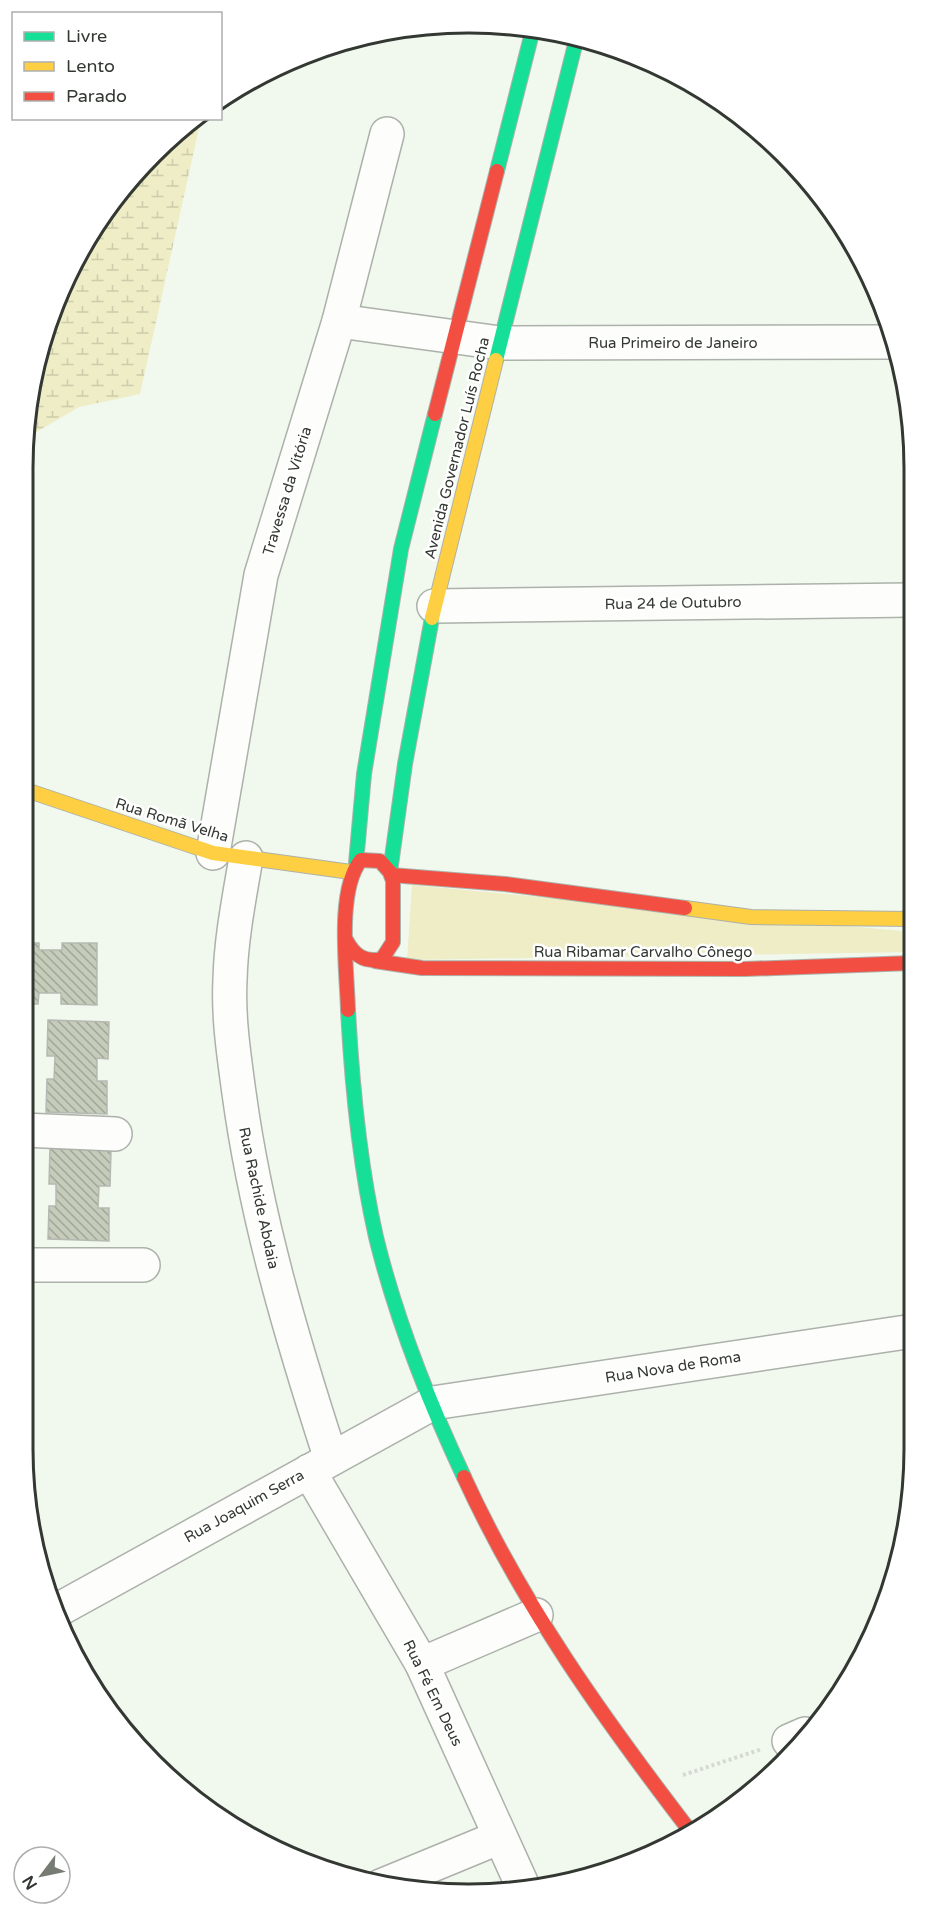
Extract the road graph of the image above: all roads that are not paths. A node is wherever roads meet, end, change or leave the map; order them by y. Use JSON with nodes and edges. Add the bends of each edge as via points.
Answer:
{"nodes":[{"id":1,"x":531,"y":38,"type":"edge"},
{"id":2,"x":575,"y":46,"type":"edge"},
{"id":3,"x":387,"y":134,"type":"dead end"},
{"id":4,"x":339,"y":321,"type":"junction"},
{"id":5,"x":454,"y":337,"type":"junction"},
{"id":6,"x":885,"y":342,"type":"edge"},
{"id":7,"x":500,"y":343,"type":"junction"},
{"id":8,"x":904,"y":600,"type":"edge"},
{"id":9,"x":434,"y":606,"type":"junction"},
{"id":10,"x":33,"y":792,"type":"edge"},
{"id":11,"x":213,"y":853,"type":"junction"},
{"id":12,"x":246,"y":858,"type":"junction"},
{"id":13,"x":353,"y":867,"type":"junction"},
{"id":14,"x":391,"y":873,"type":"junction"},
{"id":15,"x":904,"y":919,"type":"edge"},
{"id":16,"x":346,"y":940,"type":"junction"},
{"id":17,"x":371,"y":961,"type":"junction"},
{"id":18,"x":904,"y":963,"type":"edge"},
{"id":19,"x":347,"y":996,"type":"junction"},
{"id":20,"x":33,"y":1130,"type":"edge"},
{"id":21,"x":115,"y":1134,"type":"dead end"},
{"id":22,"x":33,"y":1265,"type":"edge"},
{"id":23,"x":142,"y":1265,"type":"dead end"},
{"id":24,"x":904,"y":1332,"type":"edge"},
{"id":25,"x":433,"y":1403,"type":"junction"},
{"id":26,"x":320,"y":1465,"type":"junction"},
{"id":27,"x":63,"y":1607,"type":"edge"},
{"id":28,"x":536,"y":1615,"type":"junction"},
{"id":29,"x":422,"y":1664,"type":"junction"},
{"id":30,"x":686,"y":1826,"type":"edge"},
{"id":31,"x":500,"y":1837,"type":"junction"},
{"id":32,"x":400,"y":1878,"type":"edge"},
{"id":33,"x":520,"y":1881,"type":"edge"}],
"edges":[{"from":1,"to":5,"type":"main road","name":"Avenida Governador Luís Rocha"},
{"from":2,"to":7,"type":"main road","name":"Avenida Governador Luís Rocha"},
{"from":3,"to":4,"type":"street","name":"Travessa da Vitória"},
{"from":4,"to":5,"type":"street","name":"Rua Primeiro de Janeiro"},
{"from":4,"to":11,"type":"street","name":"Travessa da Vitória","via":[[261,575]]},
{"from":5,"to":7,"type":"street","name":"Rua Primeiro de Janeiro"},
{"from":5,"to":13,"type":"main road","name":"Avenida Governador Luís Rocha","via":[[401,549],[364,774]]},
{"from":6,"to":7,"type":"street","name":"Rua Primeiro de Janeiro"},
{"from":7,"to":9,"type":"main road","name":"Avenida Governador Luís Rocha"},
{"from":8,"to":9,"type":"street","name":"Rua 24 de Outubro"},
{"from":9,"to":14,"type":"main road","name":"Avenida Governador Luís Rocha","via":[[405,764]]},
{"from":10,"to":11,"type":"main road","name":"Rua Romã Velha"},
{"from":11,"to":12,"type":"main road","name":"Rua Romã Velha"},
{"from":12,"to":13,"type":"main road","name":"Rua Romã Velha"},
{"from":12,"to":26,"type":"street","name":"Rua Rachide Abdaia","via":[[234,927],[230,982],[235,1062],[247,1152],[300,1365]]},
{"from":13,"to":14,"type":"main road","name":"Rua Romã Velha","via":[[374,859],[384,863]]},
{"from":13,"to":16,"type":"main road","name":"Avenida Governador Luís Rocha"},
{"from":14,"to":15,"type":"main road","via":[[751,917]]},
{"from":14,"to":17,"type":"main road","name":"Avenida Governador Luís Rocha","via":[[393,942],[386,956]]},
{"from":16,"to":17,"type":"main road","via":[[355,955]]},
{"from":16,"to":19,"type":"main road"},
{"from":17,"to":18,"type":"main road","name":"Rua Ribamar Carvalho Cônego","via":[[422,968],[745,969]]},
{"from":17,"to":19,"type":"main road"},
{"from":19,"to":25,"type":"main road","via":[[356,1114],[369,1197],[385,1271]]},
{"from":20,"to":21,"type":"street"},
{"from":22,"to":23,"type":"street"},
{"from":24,"to":25,"type":"street","name":"Rua Nova de Roma"},
{"from":25,"to":26,"type":"street","name":"Rua Joaquim Serra"},
{"from":25,"to":28,"type":"main road","via":[[506,1562]]},
{"from":26,"to":27,"type":"street","name":"Rua Joaquim Serra"},
{"from":26,"to":29,"type":"street","name":"Rua Fé Em Deus"},
{"from":28,"to":29,"type":"street"},
{"from":28,"to":30,"type":"main road","via":[[581,1684]]},
{"from":29,"to":31,"type":"street","name":"Rua Fé Em Deus"},
{"from":31,"to":32,"type":"street"},
{"from":31,"to":33,"type":"street","name":"Rua Fé Em Deus"}]}
